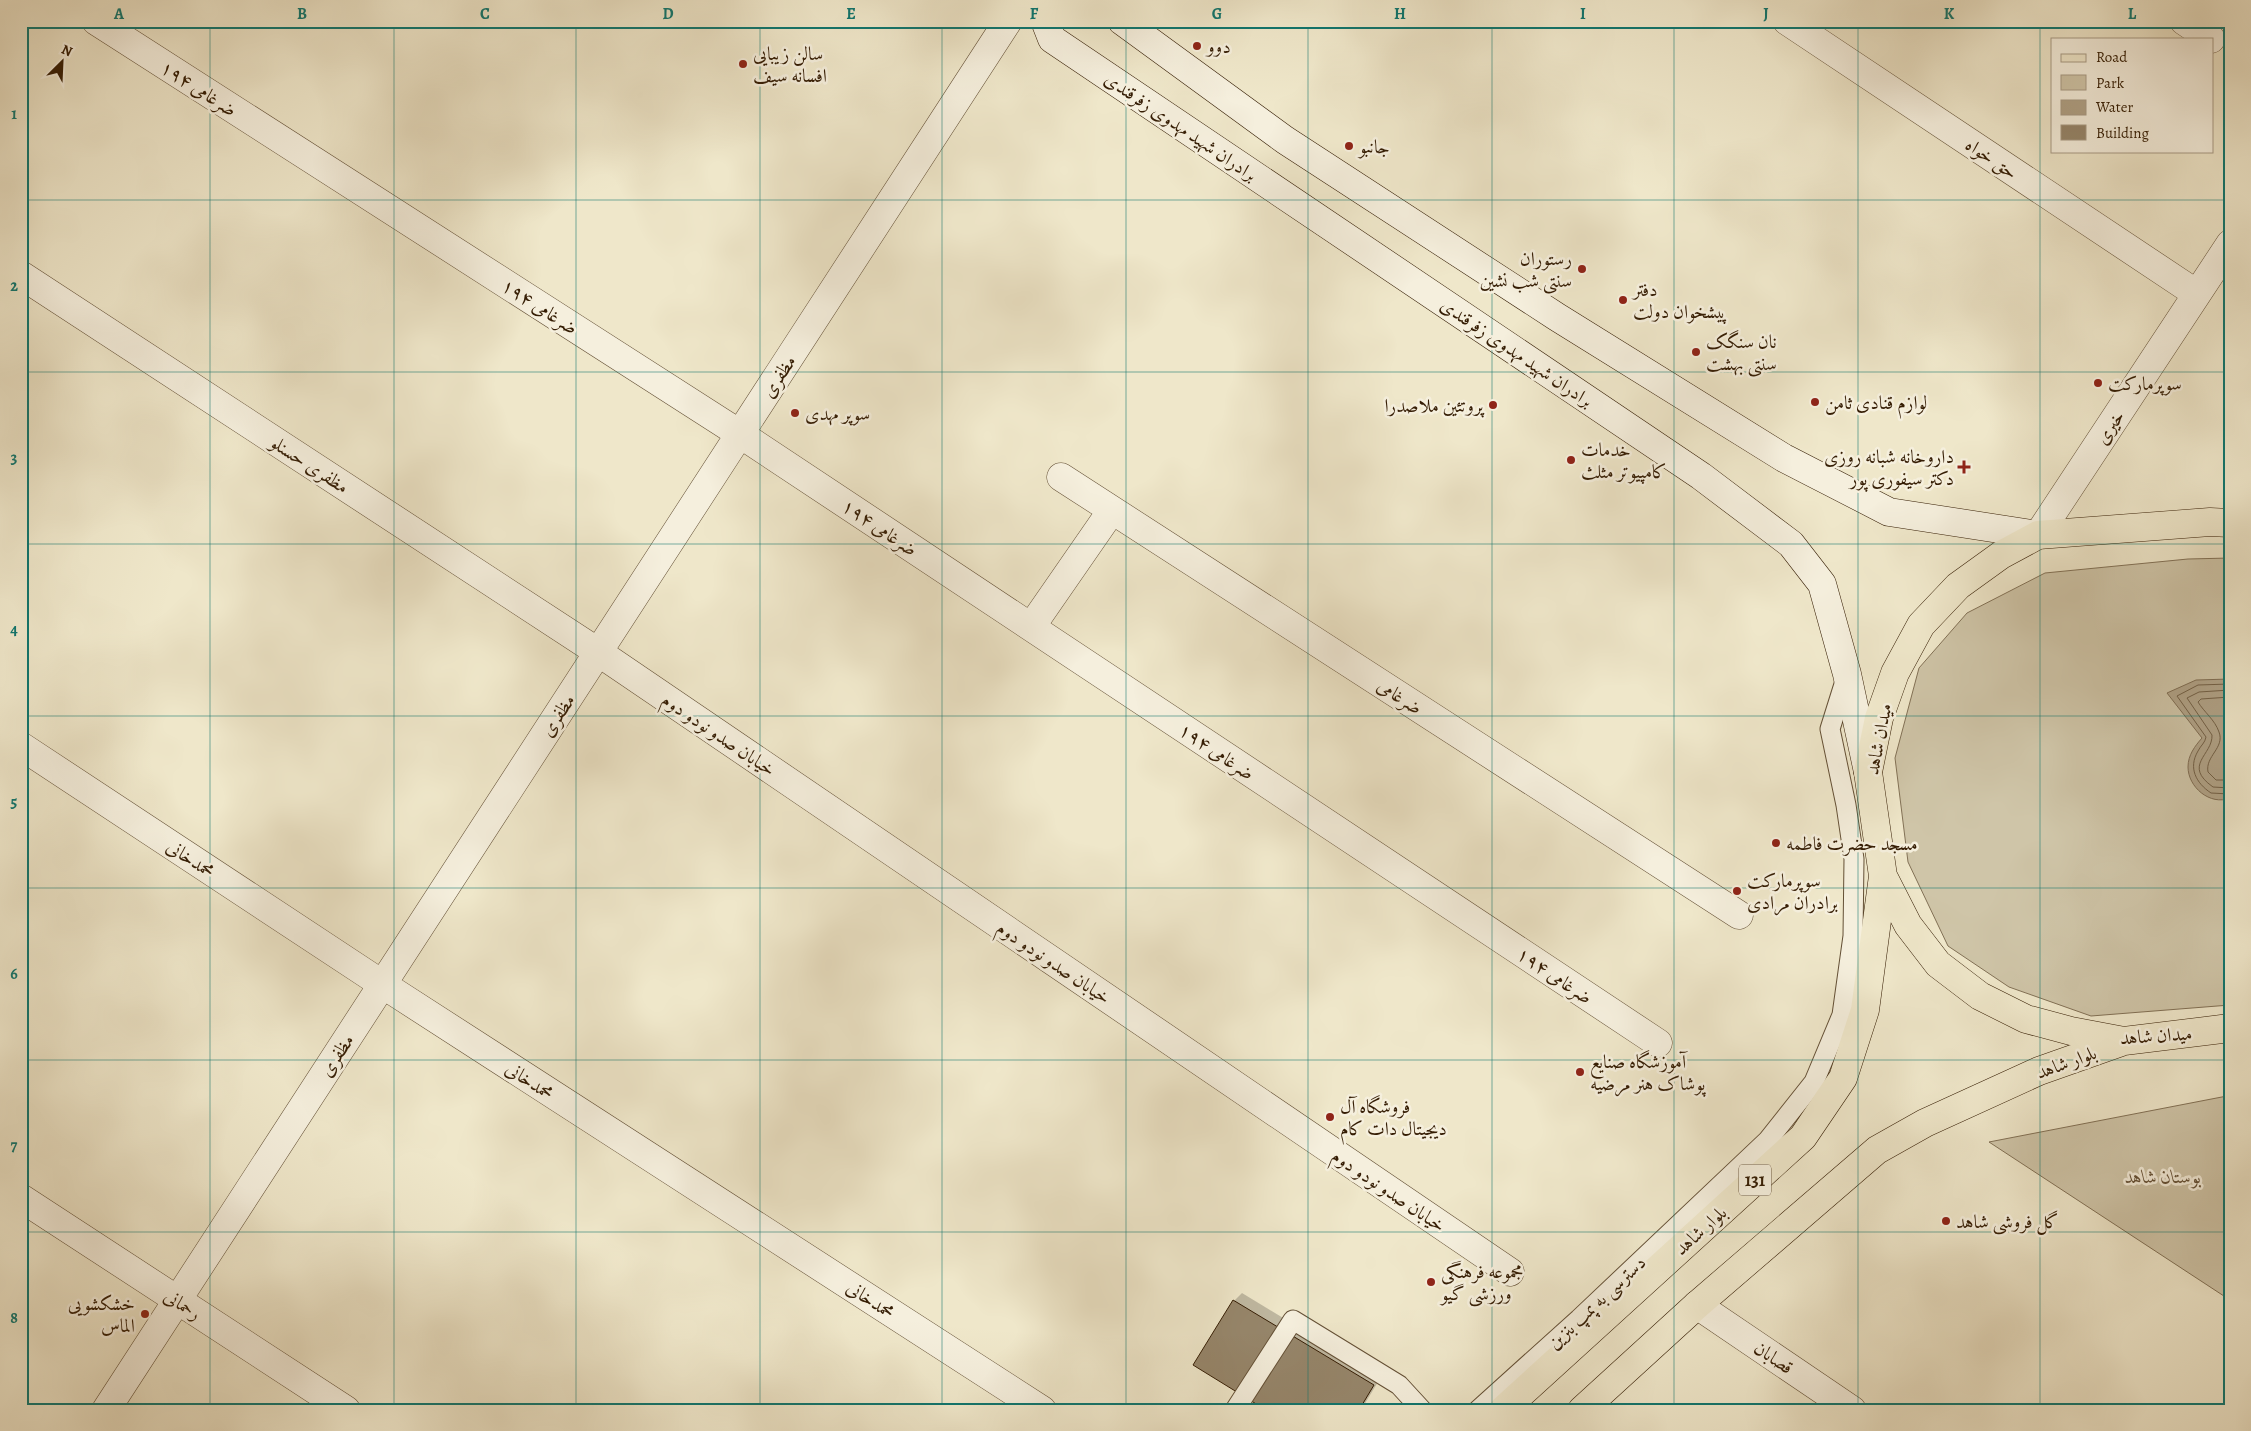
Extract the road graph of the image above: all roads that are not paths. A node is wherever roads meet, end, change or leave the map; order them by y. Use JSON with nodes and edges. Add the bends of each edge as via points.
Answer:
{"nodes":[{"id":1,"x":96,"y":21,"type":"edge"},
{"id":2,"x":1008,"y":21,"type":"edge"},
{"id":3,"x":1045,"y":21,"type":"edge"},
{"id":4,"x":1122,"y":21,"type":"edge"},
{"id":5,"x":1787,"y":21,"type":"edge"},
{"id":6,"x":2184,"y":21,"type":"edge"},
{"id":7,"x":2210,"y":38,"type":"edge"},
{"id":8,"x":2214,"y":40,"type":"edge"},
{"id":9,"x":2230,"y":51,"type":"edge"},
{"id":10,"x":2230,"y":244,"type":"edge"},
{"id":11,"x":21,"y":275,"type":"edge"},
{"id":12,"x":2197,"y":294,"type":"junction"},
{"id":13,"x":740,"y":434,"type":"junction"},
{"id":14,"x":1061,"y":477,"type":"dead end"},
{"id":15,"x":1112,"y":510,"type":"junction"},
{"id":16,"x":2230,"y":523,"type":"edge"},
{"id":17,"x":2038,"y":535,"type":"junction"},
{"id":18,"x":1031,"y":627,"type":"junction"},
{"id":19,"x":598,"y":652,"type":"junction"},
{"id":20,"x":1847,"y":674,"type":"junction"},
{"id":21,"x":21,"y":746,"type":"edge"},
{"id":22,"x":1868,"y":772,"type":"junction"},
{"id":23,"x":1883,"y":876,"type":"junction"},
{"id":24,"x":1739,"y":915,"type":"dead end"},
{"id":25,"x":382,"y":984,"type":"junction"},
{"id":26,"x":2230,"y":1028,"type":"edge"},
{"id":27,"x":2124,"y":1041,"type":"junction"},
{"id":28,"x":1658,"y":1043,"type":"dead end"},
{"id":29,"x":21,"y":1198,"type":"edge"},
{"id":30,"x":1510,"y":1272,"type":"dead end"},
{"id":31,"x":177,"y":1300,"type":"junction"},
{"id":32,"x":1697,"y":1305,"type":"junction"},
{"id":33,"x":106,"y":1410,"type":"edge"},
{"id":34,"x":346,"y":1410,"type":"edge"},
{"id":35,"x":1042,"y":1410,"type":"edge"},
{"id":36,"x":1236,"y":1410,"type":"edge"},
{"id":37,"x":1422,"y":1410,"type":"edge"},
{"id":38,"x":1478,"y":1410,"type":"edge"},
{"id":39,"x":1503,"y":1410,"type":"edge"},
{"id":40,"x":1582,"y":1410,"type":"edge"},
{"id":41,"x":1852,"y":1410,"type":"edge"}],
"edges":[{"from":1,"to":13,"type":"street","name":"ضرغامی ۱۹۴"},
{"from":2,"to":13,"type":"street","name":"مظفری"},
{"from":3,"to":20,"type":"street","name":"برادران شهید مهدوی زفرقندی","via":[[1052,38],[1701,476],[1791,544],[1822,584]]},
{"from":4,"to":17,"type":"street","via":[[1285,140],[1548,311],[1784,458],[1888,512]]},
{"from":5,"to":12,"type":"street","name":"حق خواه"},
{"from":6,"to":7,"type":"street"},
{"from":8,"to":9,"type":"street"},
{"from":10,"to":12,"type":"street","name":"خیری"},
{"from":11,"to":19,"type":"street","name":"مظفری حسنلو"},
{"from":12,"to":17,"type":"street","name":"خیری"},
{"from":13,"to":18,"type":"street","name":"ضرغامی ۱۹۴"},
{"from":13,"to":19,"type":"street","name":"مظفری"},
{"from":14,"to":15,"type":"street","name":"ضرغامی"},
{"from":15,"to":18,"type":"street"},
{"from":15,"to":24,"type":"street","name":"ضرغامی"},
{"from":16,"to":17,"type":"main road","name":"میدان شاهد"},
{"from":17,"to":22,"type":"main road","name":"میدان شاهد","via":[[2001,554],[1958,586],[1921,625],[1895,673],[1878,718]]},
{"from":18,"to":28,"type":"street","name":"ضرغامی ۱۹۴"},
{"from":19,"to":25,"type":"street","name":"مظفری"},
{"from":19,"to":30,"type":"street","name":"خیابان صدو نودو دوم"},
{"from":20,"to":22,"type":"street","name":"برادران شهید مهدوی زفرقندی"},
{"from":20,"to":38,"type":"lane","name":"دسترسی به پمپ بنزین","via":[[1830,729],[1854,859],[1853,936],[1842,1015],[1814,1082],[1768,1140]]},
{"from":21,"to":25,"type":"street","name":"محمدخانی"},
{"from":22,"to":23,"type":"main road","name":"میدان شاهد"},
{"from":23,"to":27,"type":"main road","name":"میدان شاهد","via":[[1908,925],[1938,964],[1980,996],[2026,1019]]},
{"from":23,"to":39,"type":"main road","name":"بلوار شاهد","number":"131","via":[[1866,1010],[1842,1078],[1803,1137]]},
{"from":25,"to":31,"type":"street","name":"مظفری"},
{"from":25,"to":35,"type":"street","name":"محمدخانی"},
{"from":26,"to":27,"type":"main road","name":"میدان شاهد"},
{"from":27,"to":32,"type":"main road","name":"بلوار شاهد","via":[[2022,1078],[1925,1123],[1877,1150]]},
{"from":29,"to":31,"type":"street","name":"رحمانی"},
{"from":31,"to":33,"type":"street","name":"مظفری"},
{"from":31,"to":34,"type":"street","name":"رحمانی"},
{"from":32,"to":40,"type":"main road","name":"بلوار شاهد"},
{"from":32,"to":41,"type":"street","name":"قصابان"},
{"from":36,"to":37,"type":"lane","via":[[1293,1320],[1399,1385]]}]}
